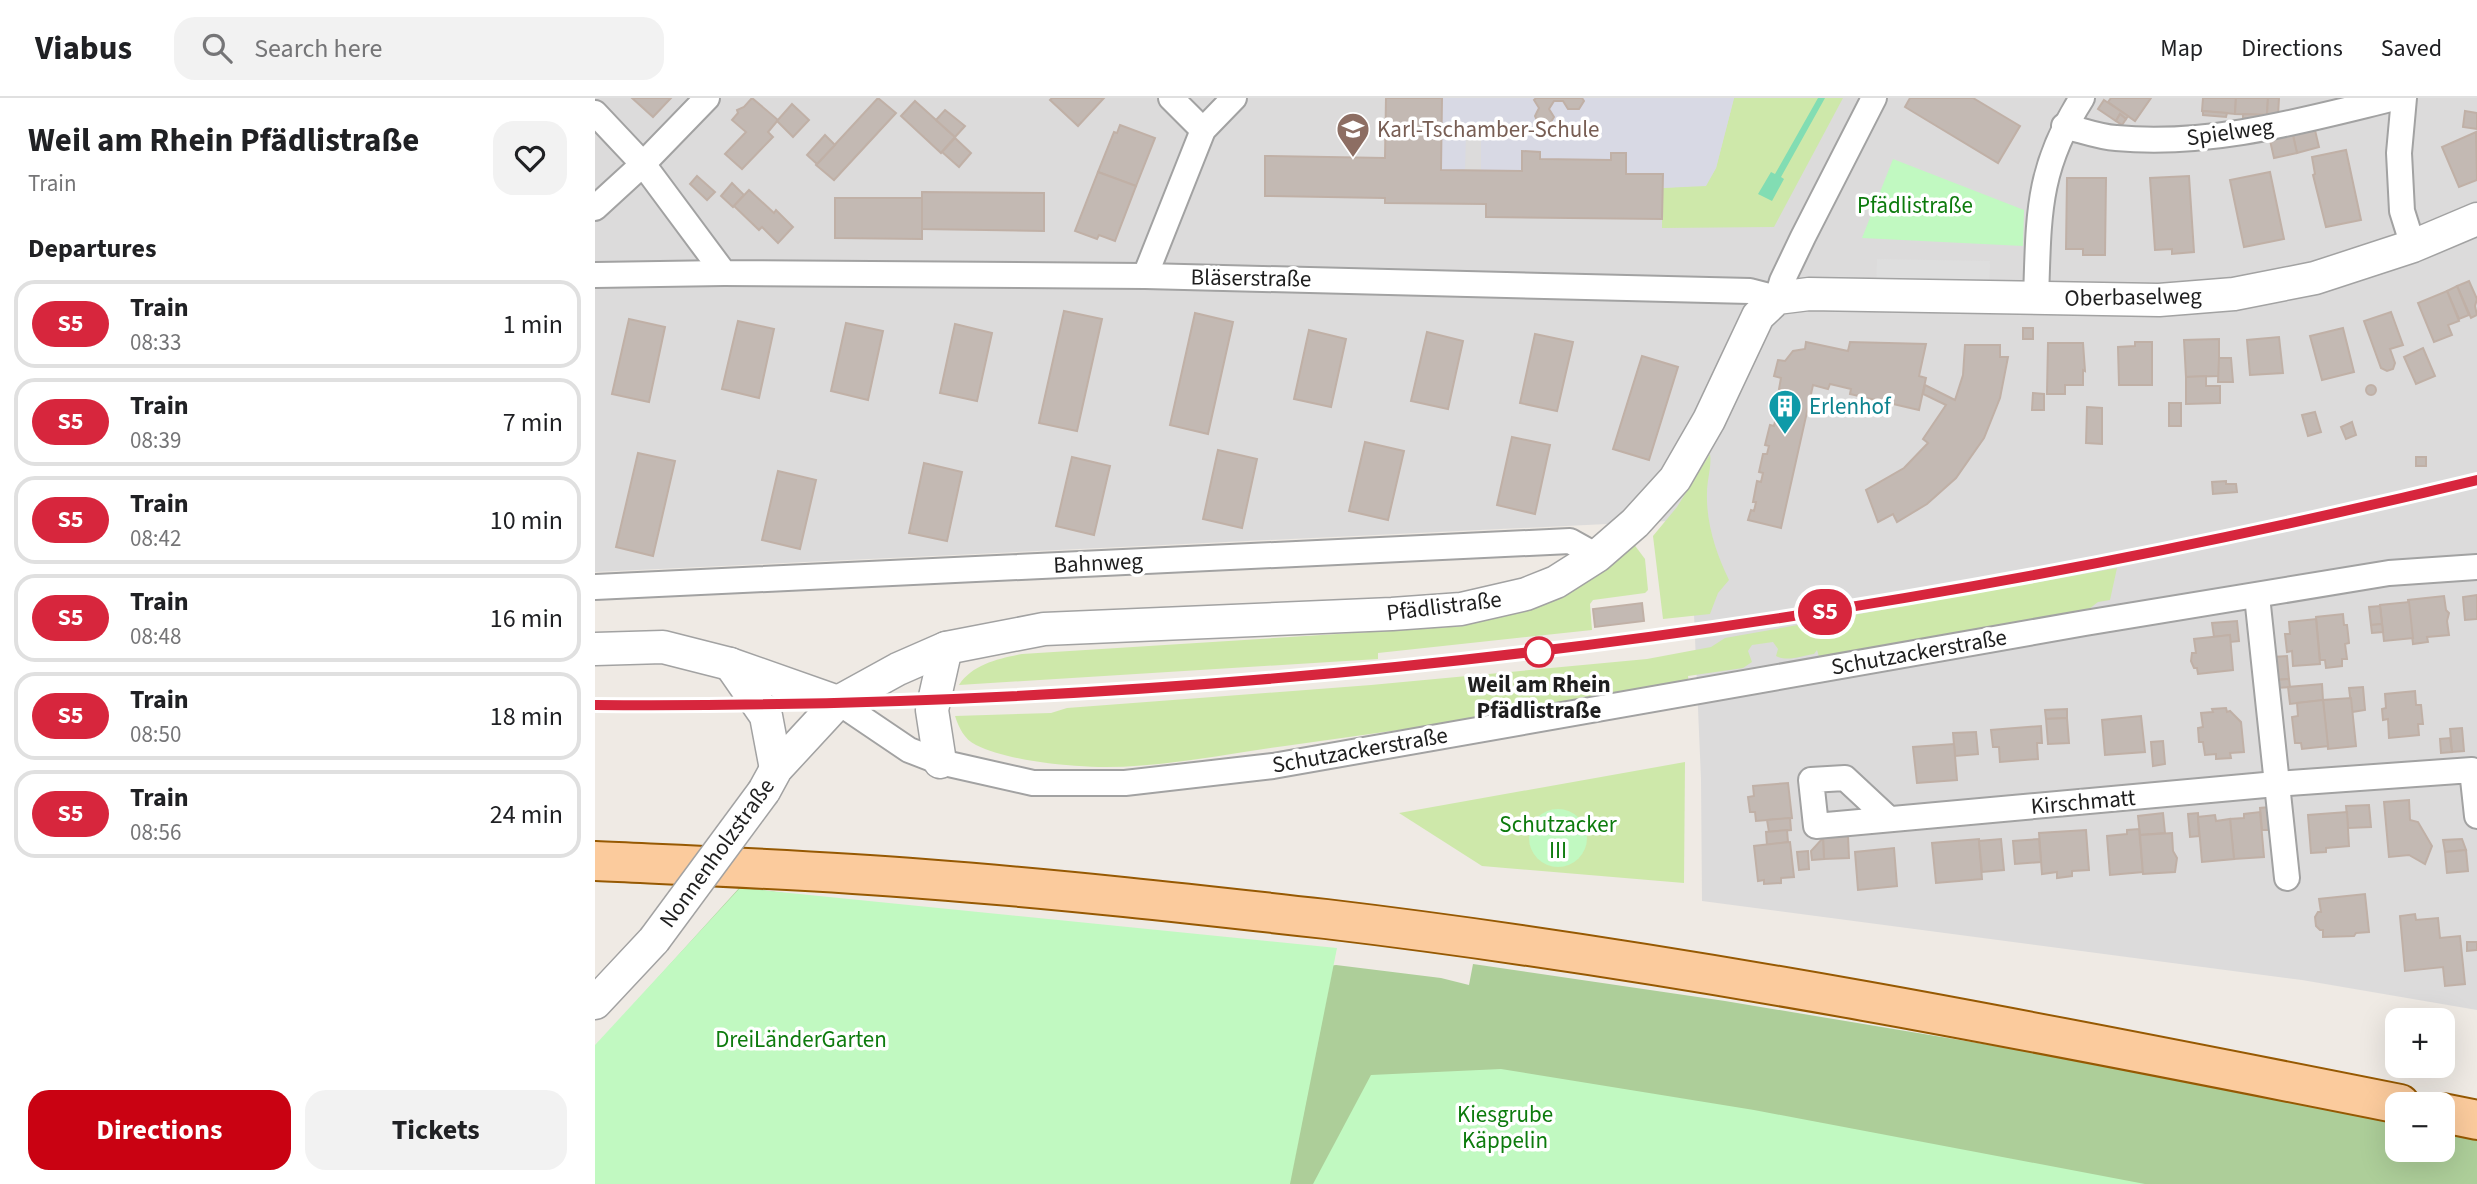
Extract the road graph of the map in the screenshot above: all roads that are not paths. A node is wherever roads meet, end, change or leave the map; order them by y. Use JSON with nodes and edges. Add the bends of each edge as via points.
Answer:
{"nodes":[{"id":1,"x":707,"y":98,"type":"edge"},
{"id":2,"x":1171,"y":98,"type":"edge"},
{"id":3,"x":1234,"y":98,"type":"edge"},
{"id":4,"x":1874,"y":98,"type":"edge"},
{"id":5,"x":2082,"y":98,"type":"edge"},
{"id":6,"x":2395,"y":98,"type":"edge"},
{"id":7,"x":2404,"y":98,"type":"edge"},
{"id":8,"x":595,"y":113,"type":"edge"},
{"id":9,"x":2064,"y":126,"type":"junction"},
{"id":10,"x":1203,"y":130,"type":"junction"},
{"id":11,"x":643,"y":164,"type":"junction"},
{"id":12,"x":595,"y":208,"type":"edge"},
{"id":13,"x":2477,"y":219,"type":"edge"},
{"id":14,"x":2413,"y":246,"type":"junction"},
{"id":15,"x":724,"y":273,"type":"junction"},
{"id":16,"x":595,"y":275,"type":"edge"},
{"id":17,"x":1145,"y":276,"type":"junction"},
{"id":18,"x":1777,"y":298,"type":"junction"},
{"id":19,"x":2036,"y":298,"type":"junction"},
{"id":20,"x":1597,"y":556,"type":"junction"},
{"id":21,"x":2477,"y":567,"type":"edge"},
{"id":22,"x":595,"y":587,"type":"edge"},
{"id":23,"x":2257,"y":596,"type":"junction"},
{"id":24,"x":946,"y":648,"type":"junction"},
{"id":25,"x":595,"y":649,"type":"edge"},
{"id":26,"x":730,"y":664,"type":"junction"},
{"id":27,"x":838,"y":702,"type":"junction"},
{"id":28,"x":940,"y":762,"type":"junction"},
{"id":29,"x":770,"y":780,"type":"junction"},
{"id":30,"x":2276,"y":784,"type":"junction"},
{"id":31,"x":2477,"y":816,"type":"edge"},
{"id":32,"x":1889,"y":819,"type":"dead end"},
{"id":33,"x":595,"y":861,"type":"edge"},
{"id":34,"x":2287,"y":878,"type":"dead end"},
{"id":35,"x":595,"y":1003,"type":"edge"},
{"id":36,"x":2385,"y":1101,"type":"edge"},
{"id":37,"x":2455,"y":1115,"type":"edge"},
{"id":38,"x":2477,"y":1119,"type":"edge"}],
"edges":[{"from":1,"to":11,"type":"street"},
{"from":2,"to":10,"type":"street"},
{"from":3,"to":10,"type":"street"},
{"from":4,"to":18,"type":"street","name":"Pfädlistraße"},
{"from":5,"to":9,"type":"street"},
{"from":6,"to":9,"type":"street","name":"Spielweg","via":[[2251,132],[2185,139],[2114,138]]},
{"from":7,"to":14,"type":"street","via":[[2399,153],[2402,211]]},
{"from":8,"to":11,"type":"street"},
{"from":9,"to":19,"type":"street","via":[[2046,171],[2039,209]]},
{"from":10,"to":17,"type":"street"},
{"from":11,"to":12,"type":"street"},
{"from":11,"to":15,"type":"street"},
{"from":13,"to":14,"type":"street","name":"Oberbaselweg"},
{"from":14,"to":19,"type":"street","name":"Oberbaselweg","via":[[2315,278],[2234,294],[2159,300]]},
{"from":15,"to":16,"type":"street","name":"Bläserstraße"},
{"from":15,"to":17,"type":"street","name":"Bläserstraße"},
{"from":17,"to":18,"type":"street","name":"Bläserstraße","via":[[1750,291]]},
{"from":18,"to":19,"type":"street","name":"Oberbaselweg"},
{"from":18,"to":20,"type":"street","name":"Pfädlistraße","via":[[1758,316],[1709,420],[1675,479],[1636,523]]},
{"from":20,"to":22,"type":"street","name":"Bahnweg","via":[[1570,541]]},
{"from":20,"to":24,"type":"street","name":"Pfädlistraße","via":[[1536,590],[1461,609],[1044,629]]},
{"from":21,"to":23,"type":"street","name":"Schutzackerstraße","via":[[2389,573]]},
{"from":23,"to":28,"type":"street","name":"Schutzackerstraße","via":[[1273,766],[1125,783],[1033,783]]},
{"from":23,"to":30,"type":"street"},
{"from":24,"to":27,"type":"street","name":"Pfädlistraße"},
{"from":24,"to":28,"type":"street","via":[[932,710]]},
{"from":25,"to":26,"type":"street","name":"Schutzackerstraße","via":[[663,647]]},
{"from":26,"to":27,"type":"street","name":"Schutzackerstraße"},
{"from":26,"to":29,"type":"street","via":[[766,716]]},
{"from":27,"to":28,"type":"street","name":"Schutzackerstraße","via":[[909,750]]},
{"from":27,"to":29,"type":"street","name":"Nonnenholzstraße"},
{"from":29,"to":35,"type":"street","name":"Nonnenholzstraße","bridge":true,"via":[[654,940]]},
{"from":30,"to":31,"type":"street","name":"Kirschmatt","via":[[2472,770]]},
{"from":30,"to":32,"type":"street","name":"Kirschmatt"},
{"from":30,"to":34,"type":"street"},
{"from":33,"to":36,"type":"main road","via":[[924,878],[1329,920],[1697,973]]},
{"from":37,"to":38,"type":"main road"}]}
